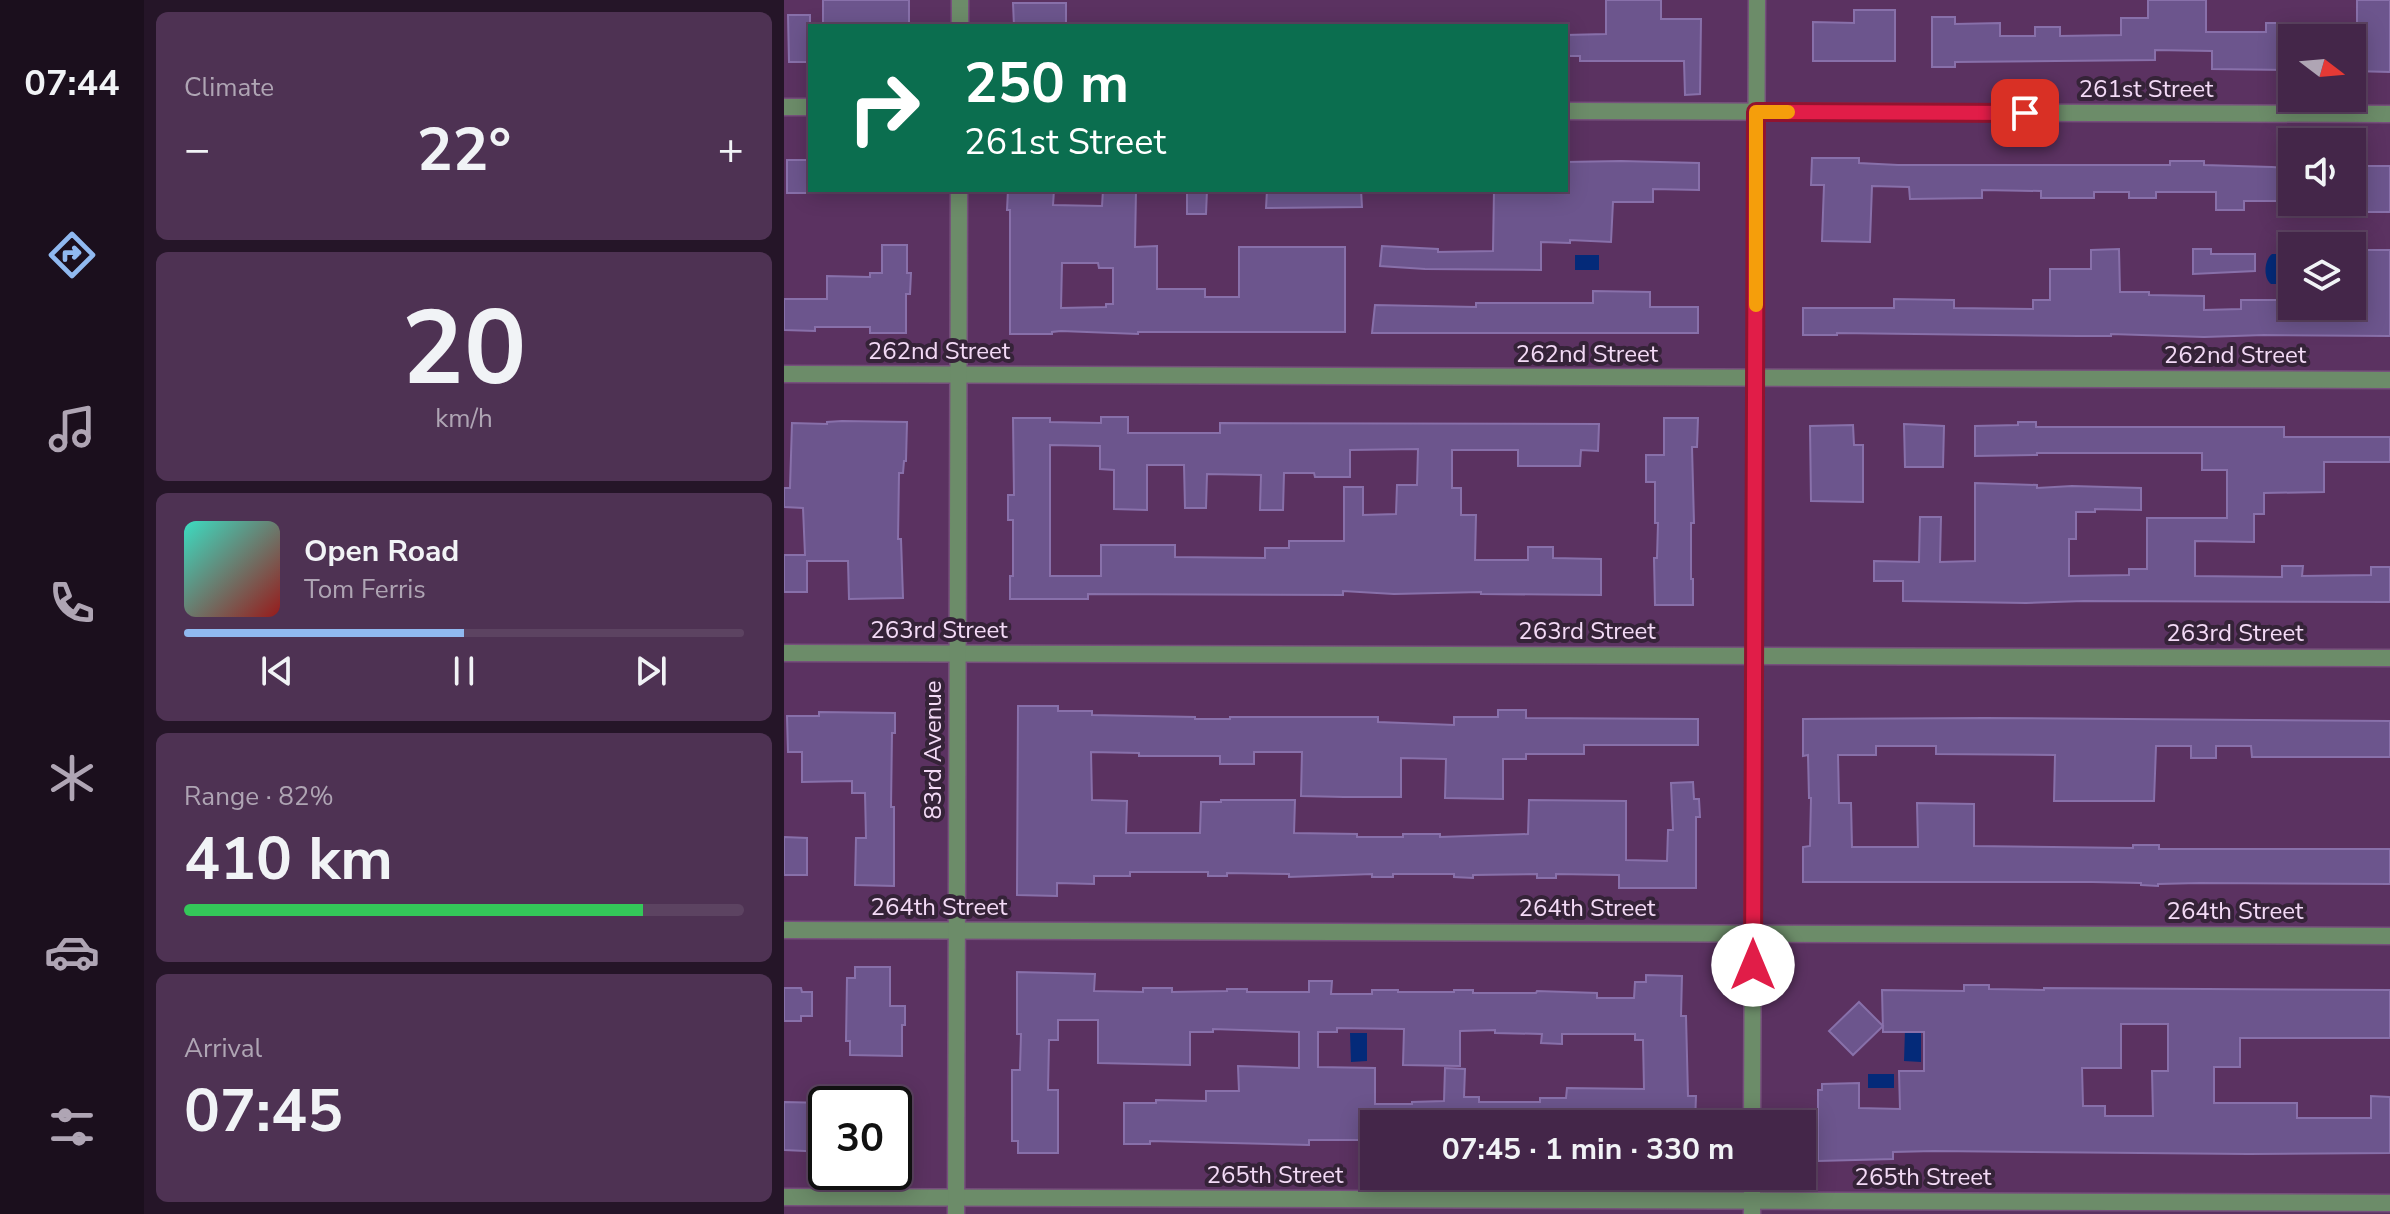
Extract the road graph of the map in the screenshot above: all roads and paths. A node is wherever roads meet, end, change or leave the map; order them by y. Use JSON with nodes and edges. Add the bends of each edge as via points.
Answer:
{"nodes":[{"id":1,"x":960,"y":0,"type":"edge"},
{"id":2,"x":1757,"y":0,"type":"edge"},
{"id":3,"x":960,"y":24,"type":"edge"},
{"id":4,"x":784,"y":107,"type":"edge"},
{"id":5,"x":808,"y":107,"type":"edge"},
{"id":6,"x":1568,"y":111,"type":"edge"},
{"id":7,"x":1756,"y":112,"type":"junction"},
{"id":8,"x":2390,"y":114,"type":"edge"},
{"id":9,"x":959,"y":192,"type":"edge"},
{"id":10,"x":784,"y":374,"type":"edge"},
{"id":11,"x":958,"y":375,"type":"junction"},
{"id":12,"x":1755,"y":378,"type":"junction"},
{"id":13,"x":2390,"y":380,"type":"edge"},
{"id":14,"x":784,"y":653,"type":"edge"},
{"id":15,"x":958,"y":654,"type":"junction"},
{"id":16,"x":1754,"y":655,"type":"junction"},
{"id":17,"x":2390,"y":658,"type":"edge"},
{"id":18,"x":784,"y":930,"type":"edge"},
{"id":19,"x":956,"y":931,"type":"junction"},
{"id":20,"x":1753,"y":933,"type":"junction"},
{"id":21,"x":2390,"y":936,"type":"edge"},
{"id":22,"x":1752,"y":1110,"type":"edge"},
{"id":23,"x":784,"y":1197,"type":"edge"},
{"id":24,"x":2390,"y":1203,"type":"edge"},
{"id":25,"x":956,"y":1206,"type":"edge"},
{"id":26,"x":1752,"y":1207,"type":"edge"}],
"edges":[{"from":1,"to":3,"type":"street"},
{"from":2,"to":7,"type":"street"},
{"from":4,"to":5,"type":"street"},
{"from":6,"to":7,"type":"street","name":"261st Street"},
{"from":7,"to":8,"type":"street","name":"261st Street"},
{"from":7,"to":12,"type":"street"},
{"from":9,"to":11,"type":"street","name":"83rd Avenue"},
{"from":10,"to":11,"type":"street","name":"262nd Street"},
{"from":11,"to":12,"type":"street","name":"262nd Street"},
{"from":11,"to":15,"type":"street","name":"83rd Avenue"},
{"from":12,"to":13,"type":"street","name":"262nd Street"},
{"from":12,"to":16,"type":"street"},
{"from":14,"to":15,"type":"street","name":"263rd Street"},
{"from":15,"to":16,"type":"street","name":"263rd Street"},
{"from":15,"to":19,"type":"street","name":"83rd Avenue"},
{"from":16,"to":17,"type":"street","name":"263rd Street"},
{"from":16,"to":20,"type":"street"},
{"from":18,"to":19,"type":"street","name":"264th Street"},
{"from":19,"to":20,"type":"street","name":"264th Street"},
{"from":19,"to":25,"type":"street","name":"83rd Avenue"},
{"from":20,"to":21,"type":"street","name":"264th Street"},
{"from":20,"to":22,"type":"street"},
{"from":23,"to":25,"type":"street","name":"265th Street"},
{"from":24,"to":26,"type":"street","name":"265th Street"},
{"from":25,"to":26,"type":"street","name":"265th Street"}]}
